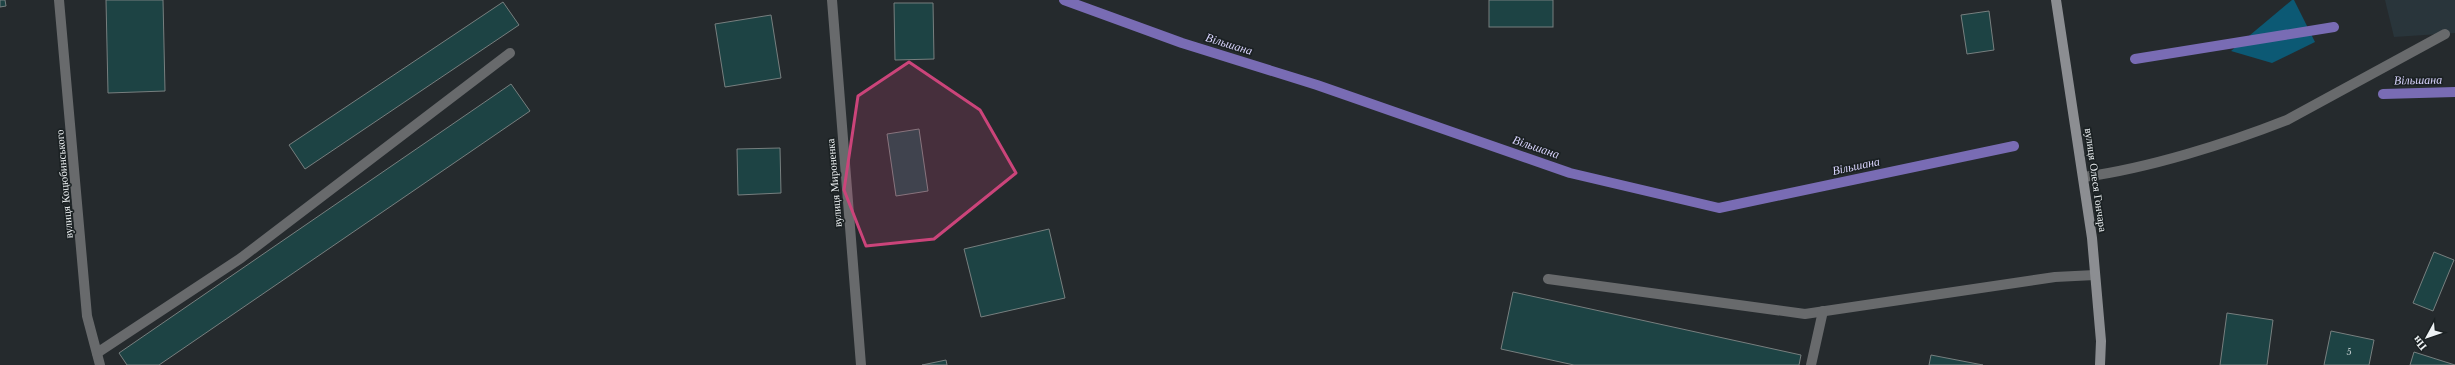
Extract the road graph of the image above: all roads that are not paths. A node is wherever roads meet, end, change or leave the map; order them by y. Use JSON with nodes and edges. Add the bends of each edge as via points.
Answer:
{"nodes":[{"id":1,"x":59,"y":0,"type":"edge"},
{"id":2,"x":832,"y":0,"type":"edge"},
{"id":3,"x":2056,"y":0,"type":"edge"},
{"id":4,"x":2445,"y":34,"type":"dead end"},
{"id":5,"x":510,"y":53,"type":"dead end"},
{"id":6,"x":2084,"y":177,"type":"junction"},
{"id":7,"x":2095,"y":274,"type":"junction"},
{"id":8,"x":1548,"y":279,"type":"dead end"},
{"id":9,"x":1823,"y":311,"type":"junction"},
{"id":10,"x":97,"y":353,"type":"junction"},
{"id":11,"x":100,"y":365,"type":"edge"},
{"id":12,"x":861,"y":365,"type":"edge"},
{"id":13,"x":1811,"y":365,"type":"edge"},
{"id":14,"x":2100,"y":365,"type":"edge"}],
"edges":[{"from":1,"to":10,"type":"street","name":"вулиця Коцюбинського","via":[[87,316]]},
{"from":2,"to":12,"type":"street","name":"вулиця Мироненка"},
{"from":3,"to":6,"type":"main road","name":"вулиця Олеся Гончара"},
{"from":4,"to":6,"type":"street","via":[[2287,120],[2130,169]]},
{"from":5,"to":10,"type":"street","via":[[241,258]]},
{"from":6,"to":7,"type":"main road","name":"вулиця Олеся Гончара"},
{"from":7,"to":9,"type":"street","via":[[2055,277]]},
{"from":7,"to":14,"type":"main road","name":"вулиця Олеся Гончара"},
{"from":8,"to":9,"type":"street","via":[[1805,314]]},
{"from":9,"to":13,"type":"street"},
{"from":10,"to":11,"type":"street","name":"вулиця Коцюбинського"}]}
